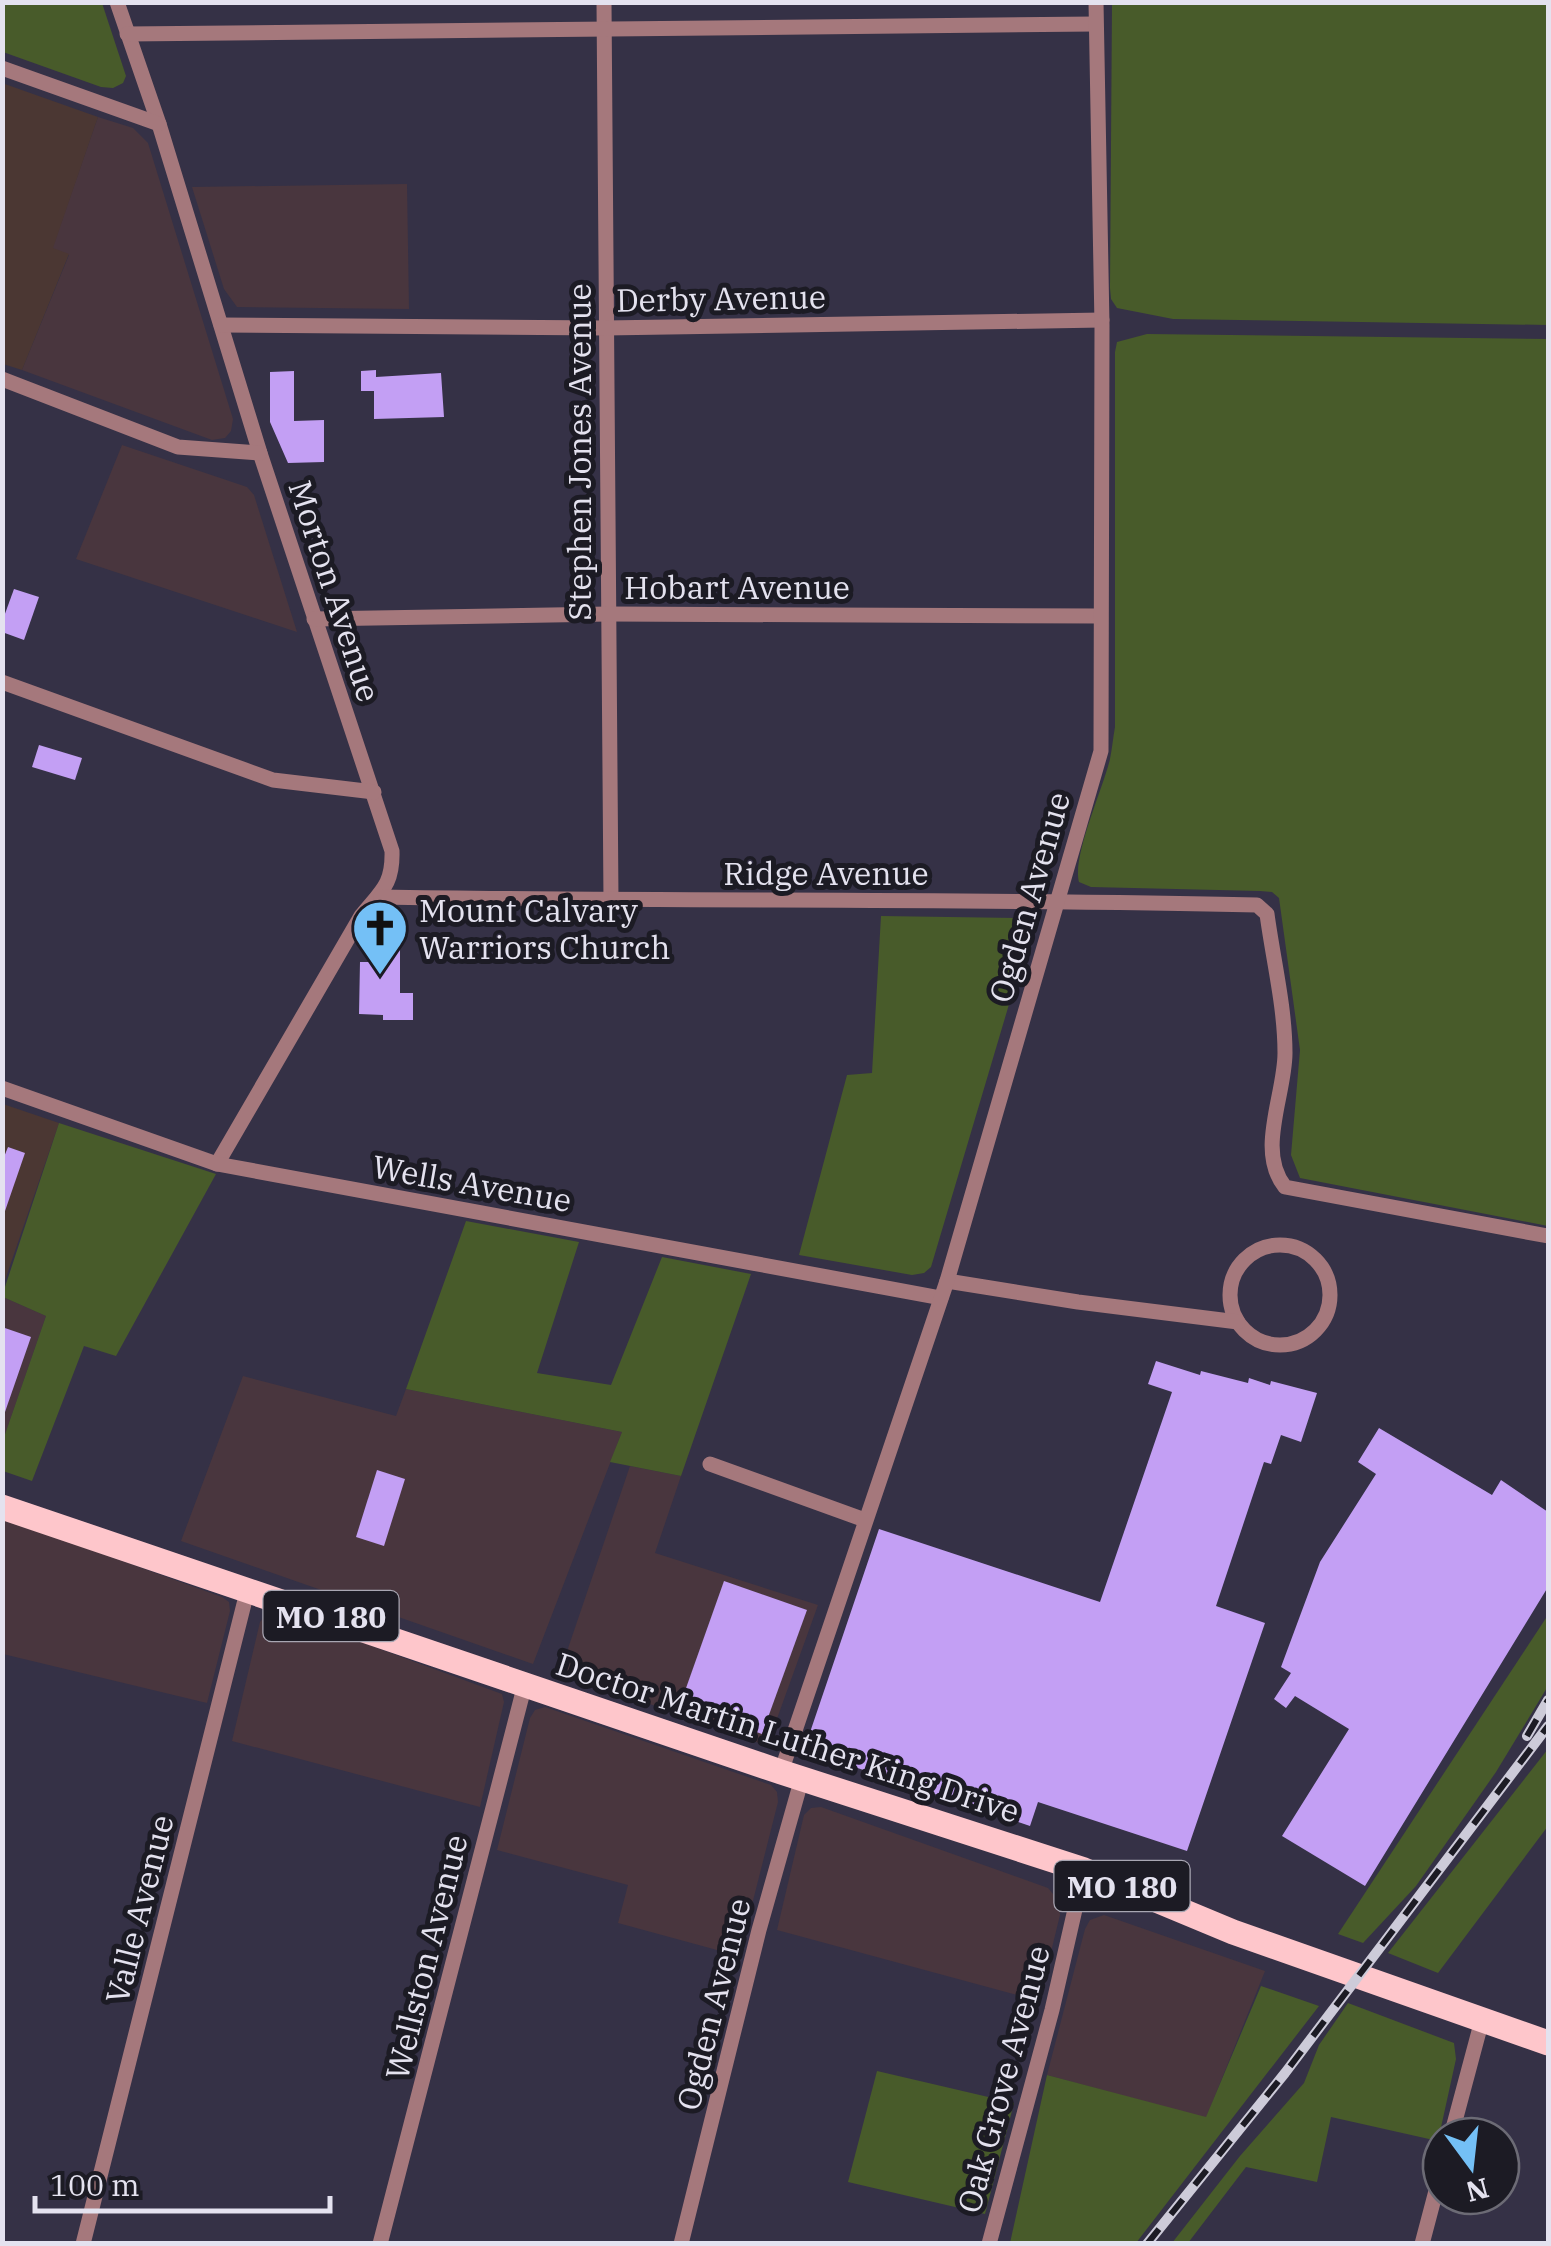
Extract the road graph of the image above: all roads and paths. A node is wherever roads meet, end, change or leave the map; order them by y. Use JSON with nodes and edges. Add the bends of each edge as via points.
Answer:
{"nodes":[{"id":1,"x":117,"y":2,"type":"edge"},
{"id":2,"x":604,"y":2,"type":"edge"},
{"id":3,"x":1096,"y":2,"type":"edge"},
{"id":4,"x":1096,"y":24,"type":"junction"},
{"id":5,"x":604,"y":31,"type":"junction"},
{"id":6,"x":127,"y":34,"type":"junction"},
{"id":7,"x":2,"y":68,"type":"edge"},
{"id":8,"x":158,"y":124,"type":"junction"},
{"id":9,"x":1102,"y":320,"type":"junction"},
{"id":10,"x":221,"y":326,"type":"junction"},
{"id":11,"x":605,"y":328,"type":"junction"},
{"id":12,"x":2,"y":380,"type":"edge"},
{"id":13,"x":260,"y":453,"type":"junction"},
{"id":14,"x":608,"y":614,"type":"junction"},
{"id":15,"x":1100,"y":616,"type":"junction"},
{"id":16,"x":314,"y":619,"type":"junction"},
{"id":17,"x":2,"y":682,"type":"edge"},
{"id":18,"x":374,"y":792,"type":"junction"},
{"id":19,"x":381,"y":897,"type":"junction"},
{"id":20,"x":1056,"y":900,"type":"junction"},
{"id":21,"x":611,"y":901,"type":"junction"},
{"id":22,"x":2,"y":1088,"type":"edge"},
{"id":23,"x":217,"y":1164,"type":"junction"},
{"id":24,"x":1548,"y":1236,"type":"edge"},
{"id":25,"x":947,"y":1282,"type":"junction"},
{"id":26,"x":941,"y":1298,"type":"junction"},
{"id":27,"x":1238,"y":1322,"type":"junction"},
{"id":28,"x":710,"y":1464,"type":"dead end"},
{"id":29,"x":2,"y":1506,"type":"edge"},
{"id":30,"x":865,"y":1520,"type":"junction"},
{"id":31,"x":248,"y":1588,"type":"junction"},
{"id":32,"x":525,"y":1684,"type":"junction"},
{"id":33,"x":792,"y":1775,"type":"junction"},
{"id":34,"x":1084,"y":1870,"type":"junction"},
{"id":35,"x":1482,"y":2020,"type":"junction"},
{"id":36,"x":1548,"y":2042,"type":"edge"},
{"id":37,"x":1456,"y":2116,"type":"edge"},
{"id":38,"x":1429,"y":2216,"type":"edge"},
{"id":39,"x":83,"y":2244,"type":"edge"},
{"id":40,"x":380,"y":2244,"type":"edge"},
{"id":41,"x":681,"y":2244,"type":"edge"},
{"id":42,"x":989,"y":2244,"type":"edge"},
{"id":43,"x":1422,"y":2244,"type":"edge"}],
"edges":[{"from":1,"to":6,"type":"street","name":"Morton Avenue"},
{"from":2,"to":5,"type":"street","name":"Stephen Jones Avenue"},
{"from":3,"to":4,"type":"street","name":"Ogden Avenue"},
{"from":4,"to":5,"type":"street"},
{"from":4,"to":9,"type":"street","name":"Ogden Avenue"},
{"from":5,"to":6,"type":"street"},
{"from":5,"to":11,"type":"street","name":"Stephen Jones Avenue"},
{"from":6,"to":8,"type":"street","name":"Morton Avenue"},
{"from":7,"to":8,"type":"street"},
{"from":8,"to":10,"type":"street","name":"Morton Avenue"},
{"from":9,"to":11,"type":"street","name":"Derby Avenue"},
{"from":9,"to":15,"type":"street","name":"Ogden Avenue"},
{"from":10,"to":11,"type":"street","name":"Derby Avenue"},
{"from":10,"to":13,"type":"street","name":"Morton Avenue"},
{"from":11,"to":14,"type":"street","name":"Stephen Jones Avenue"},
{"from":12,"to":13,"type":"street","via":[[178,447]]},
{"from":13,"to":16,"type":"street","name":"Morton Avenue"},
{"from":14,"to":15,"type":"street","name":"Hobart Avenue"},
{"from":14,"to":16,"type":"street","name":"Hobart Avenue"},
{"from":14,"to":21,"type":"street","name":"Stephen Jones Avenue"},
{"from":15,"to":20,"type":"street","name":"Ogden Avenue","via":[[1101,751]]},
{"from":16,"to":18,"type":"street","name":"Morton Avenue"},
{"from":17,"to":18,"type":"street","via":[[273,780]]},
{"from":18,"to":19,"type":"street","name":"Morton Avenue","via":[[392,851]]},
{"from":19,"to":21,"type":"street","name":"Ridge Avenue"},
{"from":19,"to":23,"type":"street","name":"Morton Avenue","via":[[361,916]]},
{"from":20,"to":21,"type":"street","name":"Ridge Avenue"},
{"from":20,"to":24,"type":"street","name":"Ridge Avenue","via":[[1258,905],[1267,914],[1285,1053],[1271,1158],[1286,1188]]},
{"from":20,"to":25,"type":"street","name":"Ogden Avenue"},
{"from":22,"to":23,"type":"street","name":"Wells Avenue"},
{"from":23,"to":26,"type":"street","name":"Wells Avenue"},
{"from":25,"to":26,"type":"street","name":"Ogden Avenue"},
{"from":25,"to":27,"type":"street"},
{"from":26,"to":30,"type":"street","name":"Ogden Avenue"},
{"from":27,"to":27,"type":"street","via":[[1264,1342],[1298,1342],[1324,1320],[1330,1287],[1324,1271],[1300,1249],[1254,1252],[1242,1262],[1230,1292]]},
{"from":28,"to":30,"type":"street"},
{"from":29,"to":31,"type":"main road","name":"Doctor Martin Luther King Drive","number":"MO 180"},
{"from":30,"to":33,"type":"street","name":"Ogden Avenue"},
{"from":31,"to":32,"type":"main road","name":"Doctor Martin Luther King Drive","number":"MO 180"},
{"from":31,"to":39,"type":"street","name":"Valle Avenue"},
{"from":32,"to":33,"type":"main road","name":"Doctor Martin Luther King Drive","number":"MO 180"},
{"from":32,"to":40,"type":"street","name":"Wellston Avenue"},
{"from":33,"to":34,"type":"main road","name":"Doctor Martin Luther King Drive","number":"MO 180"},
{"from":33,"to":41,"type":"street","name":"Ogden Avenue"},
{"from":34,"to":35,"type":"main road","name":"Doctor Martin Luther King Drive","number":"MO 180","via":[[1233,1932]]},
{"from":34,"to":42,"type":"street","name":"Oak Grove Avenue"},
{"from":35,"to":36,"type":"main road","name":"Doctor Martin Luther King Drive","number":"MO 180"},
{"from":35,"to":37,"type":"street"},
{"from":38,"to":43,"type":"street"}]}
